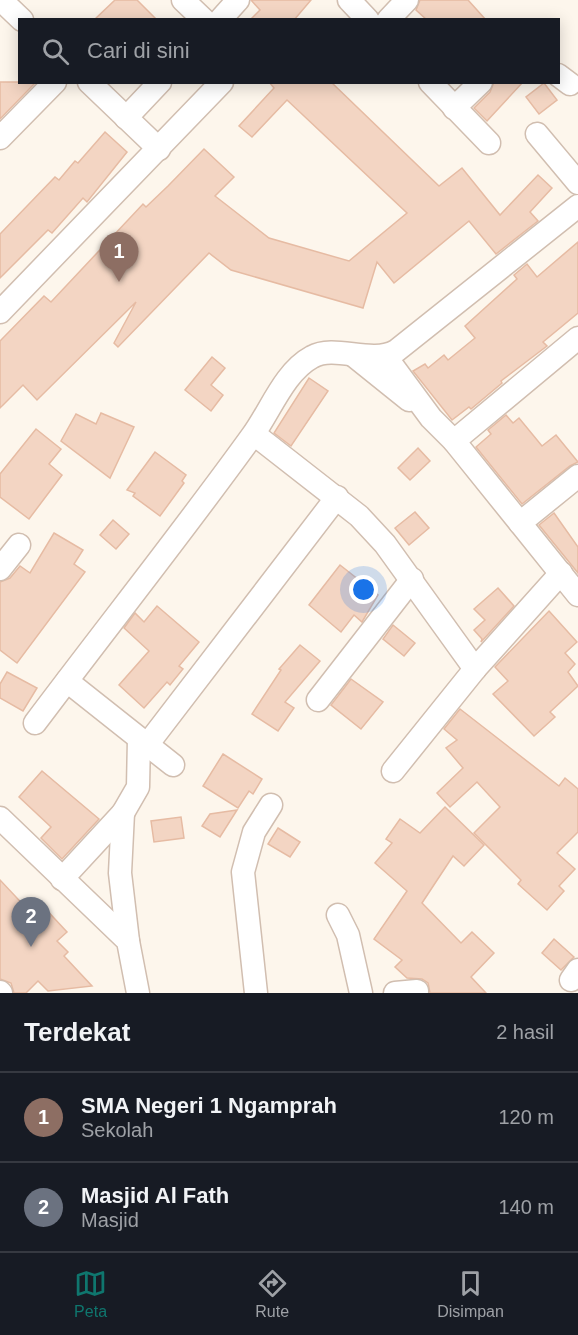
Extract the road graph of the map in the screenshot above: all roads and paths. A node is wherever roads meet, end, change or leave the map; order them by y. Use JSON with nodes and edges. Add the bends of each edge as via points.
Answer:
{"nodes":[{"id":1,"x":1,"y":0,"type":"edge"},
{"id":2,"x":183,"y":0,"type":"edge"},
{"id":3,"x":238,"y":0,"type":"edge"},
{"id":4,"x":349,"y":0,"type":"edge"},
{"id":5,"x":407,"y":0,"type":"edge"},
{"id":6,"x":20,"y":18,"type":"edge"},
{"id":7,"x":202,"y":18,"type":"edge"},
{"id":8,"x":222,"y":18,"type":"edge"},
{"id":9,"x":367,"y":18,"type":"edge"},
{"id":10,"x":390,"y":18,"type":"edge"},
{"id":11,"x":53,"y":84,"type":"edge"},
{"id":12,"x":91,"y":84,"type":"edge"},
{"id":13,"x":158,"y":84,"type":"edge"},
{"id":14,"x":220,"y":84,"type":"edge"},
{"id":15,"x":432,"y":84,"type":"edge"},
{"id":16,"x":479,"y":84,"type":"edge"},
{"id":17,"x":454,"y":108,"type":"junction"},
{"id":18,"x":126,"y":118,"type":"junction"},
{"id":19,"x":537,"y":134,"type":"dead end"},
{"id":20,"x":0,"y":138,"type":"edge"},
{"id":21,"x":489,"y":143,"type":"dead end"},
{"id":22,"x":159,"y":149,"type":"junction"},
{"id":23,"x":578,"y":183,"type":"edge"},
{"id":24,"x":578,"y":206,"type":"edge"},
{"id":25,"x":0,"y":312,"type":"edge"},
{"id":26,"x":578,"y":338,"type":"edge"},
{"id":27,"x":353,"y":355,"type":"junction"},
{"id":28,"x":386,"y":357,"type":"junction"},
{"id":29,"x":431,"y":418,"type":"junction"},
{"id":30,"x":254,"y":434,"type":"junction"},
{"id":31,"x":454,"y":441,"type":"junction"},
{"id":32,"x":578,"y":476,"type":"edge"},
{"id":33,"x":337,"y":497,"type":"junction"},
{"id":34,"x":520,"y":523,"type":"junction"},
{"id":35,"x":19,"y":545,"type":"dead end"},
{"id":36,"x":0,"y":569,"type":"edge"},
{"id":37,"x":561,"y":573,"type":"junction"},
{"id":38,"x":412,"y":579,"type":"junction"},
{"id":39,"x":578,"y":595,"type":"edge"},
{"id":40,"x":476,"y":669,"type":"junction"},
{"id":41,"x":67,"y":681,"type":"junction"},
{"id":42,"x":318,"y":700,"type":"dead end"},
{"id":43,"x":35,"y":723,"type":"dead end"},
{"id":44,"x":143,"y":742,"type":"junction"},
{"id":45,"x":173,"y":765,"type":"dead end"},
{"id":46,"x":393,"y":771,"type":"dead end"},
{"id":47,"x":271,"y":805,"type":"dead end"},
{"id":48,"x":123,"y":813,"type":"junction"},
{"id":49,"x":0,"y":818,"type":"edge"},
{"id":50,"x":62,"y":879,"type":"junction"},
{"id":51,"x":338,"y":915,"type":"dead end"},
{"id":52,"x":128,"y":941,"type":"junction"},
{"id":53,"x":138,"y":993,"type":"edge"},
{"id":54,"x":256,"y":993,"type":"edge"},
{"id":55,"x":361,"y":993,"type":"edge"}],
"edges":[{"from":1,"to":6,"type":"street"},
{"from":2,"to":7,"type":"street"},
{"from":3,"to":8,"type":"street"},
{"from":4,"to":9,"type":"street"},
{"from":5,"to":10,"type":"street"},
{"from":11,"to":20,"type":"street"},
{"from":12,"to":18,"type":"street"},
{"from":13,"to":18,"type":"street"},
{"from":14,"to":22,"type":"street"},
{"from":15,"to":17,"type":"street"},
{"from":16,"to":17,"type":"street"},
{"from":17,"to":21,"type":"street"},
{"from":18,"to":22,"type":"street"},
{"from":19,"to":23,"type":"street"},
{"from":22,"to":25,"type":"street"},
{"from":24,"to":28,"type":"street"},
{"from":26,"to":31,"type":"street"},
{"from":27,"to":28,"type":"street"},
{"from":27,"to":29,"type":"street"},
{"from":27,"to":30,"type":"street","via":[[320,354],[306,361],[290,378]]},
{"from":28,"to":29,"type":"street"},
{"from":29,"to":31,"type":"street"},
{"from":30,"to":33,"type":"street"},
{"from":30,"to":41,"type":"street"},
{"from":31,"to":34,"type":"street"},
{"from":32,"to":34,"type":"street"},
{"from":33,"to":38,"type":"street","via":[[385,543]]},
{"from":33,"to":44,"type":"street"},
{"from":34,"to":37,"type":"street"},
{"from":35,"to":36,"type":"street"},
{"from":37,"to":39,"type":"street"},
{"from":37,"to":40,"type":"street"},
{"from":38,"to":40,"type":"street"},
{"from":38,"to":42,"type":"street"},
{"from":40,"to":46,"type":"street"},
{"from":41,"to":43,"type":"street"},
{"from":41,"to":44,"type":"street"},
{"from":44,"to":45,"type":"street"},
{"from":44,"to":48,"type":"street","via":[[138,787]]},
{"from":47,"to":54,"type":"street","via":[[254,832],[243,872]]},
{"from":48,"to":50,"type":"street"},
{"from":48,"to":52,"type":"street","via":[[120,873]]},
{"from":49,"to":50,"type":"street"},
{"from":50,"to":52,"type":"street"},
{"from":51,"to":55,"type":"street","via":[[348,935]]},
{"from":52,"to":53,"type":"street"}]}
